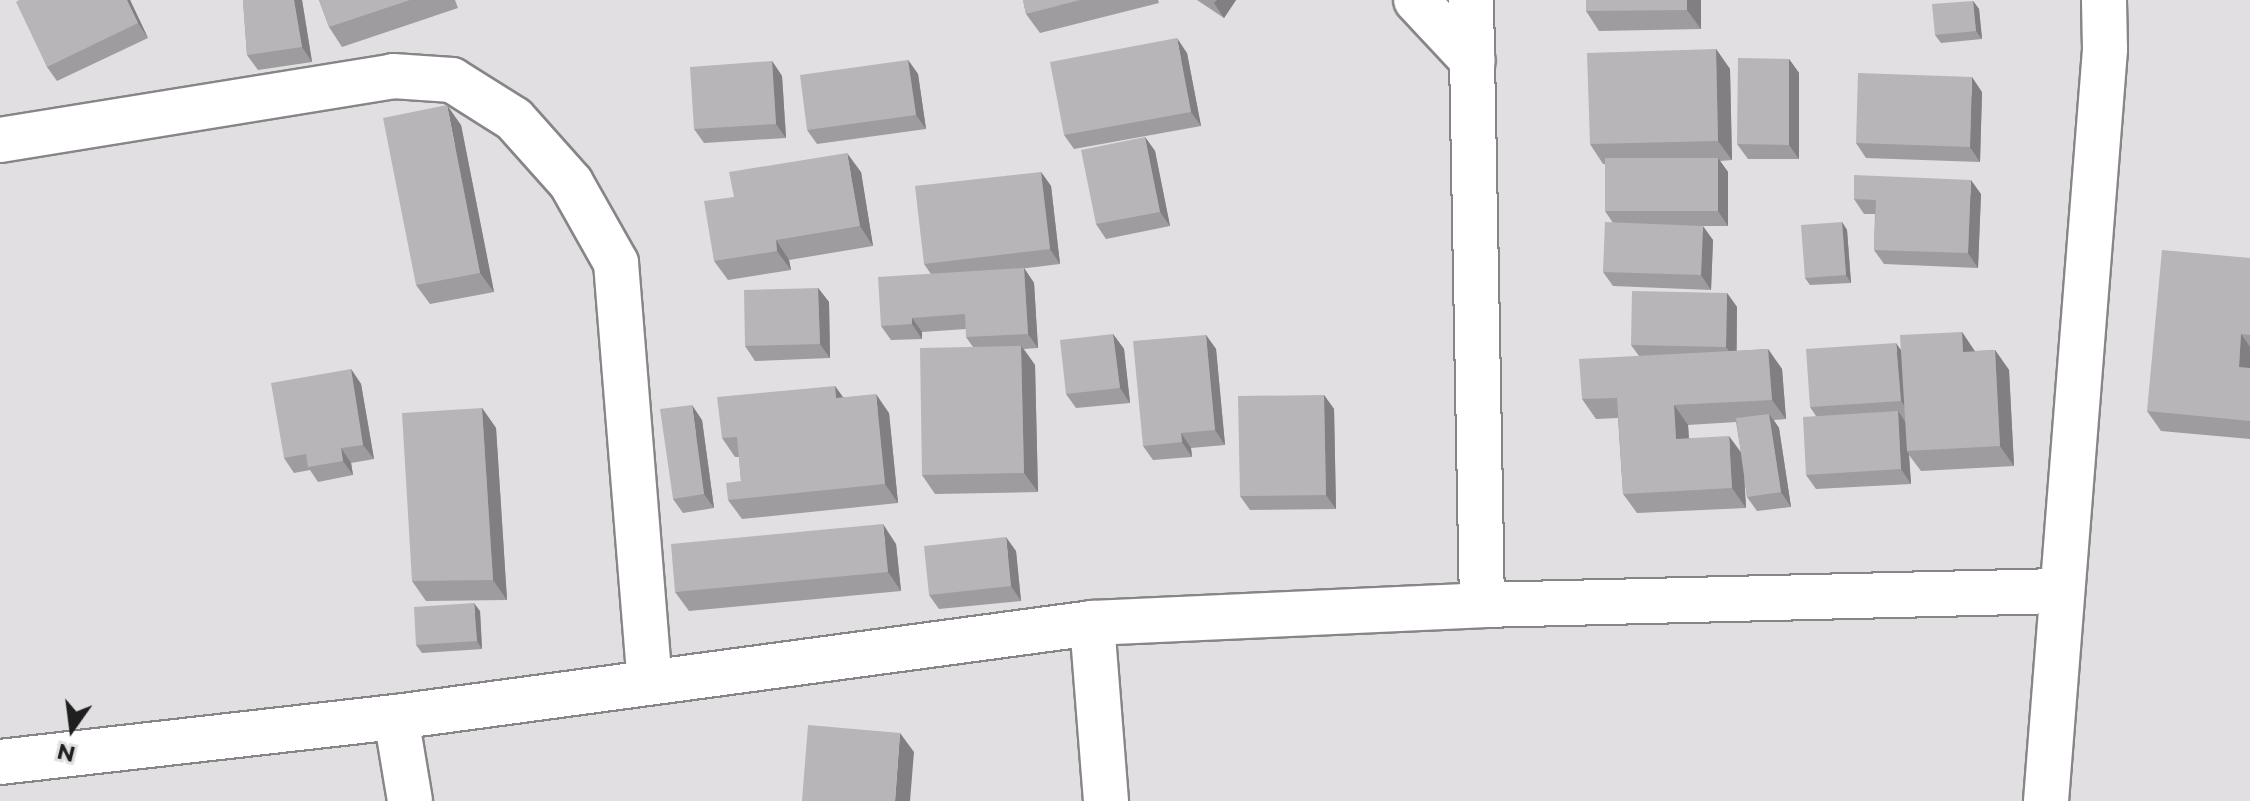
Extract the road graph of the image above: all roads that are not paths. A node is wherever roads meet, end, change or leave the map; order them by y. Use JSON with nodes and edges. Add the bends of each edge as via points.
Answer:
{"nodes":[{"id":1,"x":1416,"y":0,"type":"edge"},
{"id":2,"x":1471,"y":0,"type":"edge"},
{"id":3,"x":2104,"y":0,"type":"edge"},
{"id":4,"x":1473,"y":61,"type":"junction"},
{"id":5,"x":0,"y":140,"type":"edge"},
{"id":6,"x":2060,"y":591,"type":"junction"},
{"id":7,"x":1482,"y":605,"type":"junction"},
{"id":8,"x":1092,"y":623,"type":"junction"},
{"id":9,"x":650,"y":682,"type":"junction"},
{"id":10,"x":396,"y":717,"type":"junction"},
{"id":11,"x":0,"y":762,"type":"edge"},
{"id":12,"x":410,"y":801,"type":"edge"},
{"id":13,"x":1106,"y":801,"type":"edge"},
{"id":14,"x":2046,"y":801,"type":"edge"}],
"edges":[{"from":1,"to":4,"type":"street"},
{"from":2,"to":4,"type":"street"},
{"from":3,"to":6,"type":"street","via":[[2105,49]]},
{"from":4,"to":7,"type":"street"},
{"from":5,"to":9,"type":"street","via":[[393,76],[452,80],[514,119],[571,183],[616,263]]},
{"from":6,"to":7,"type":"street"},
{"from":6,"to":14,"type":"street"},
{"from":7,"to":8,"type":"street"},
{"from":8,"to":9,"type":"street"},
{"from":8,"to":13,"type":"street"},
{"from":9,"to":10,"type":"street"},
{"from":10,"to":11,"type":"street"},
{"from":10,"to":12,"type":"street"}]}
